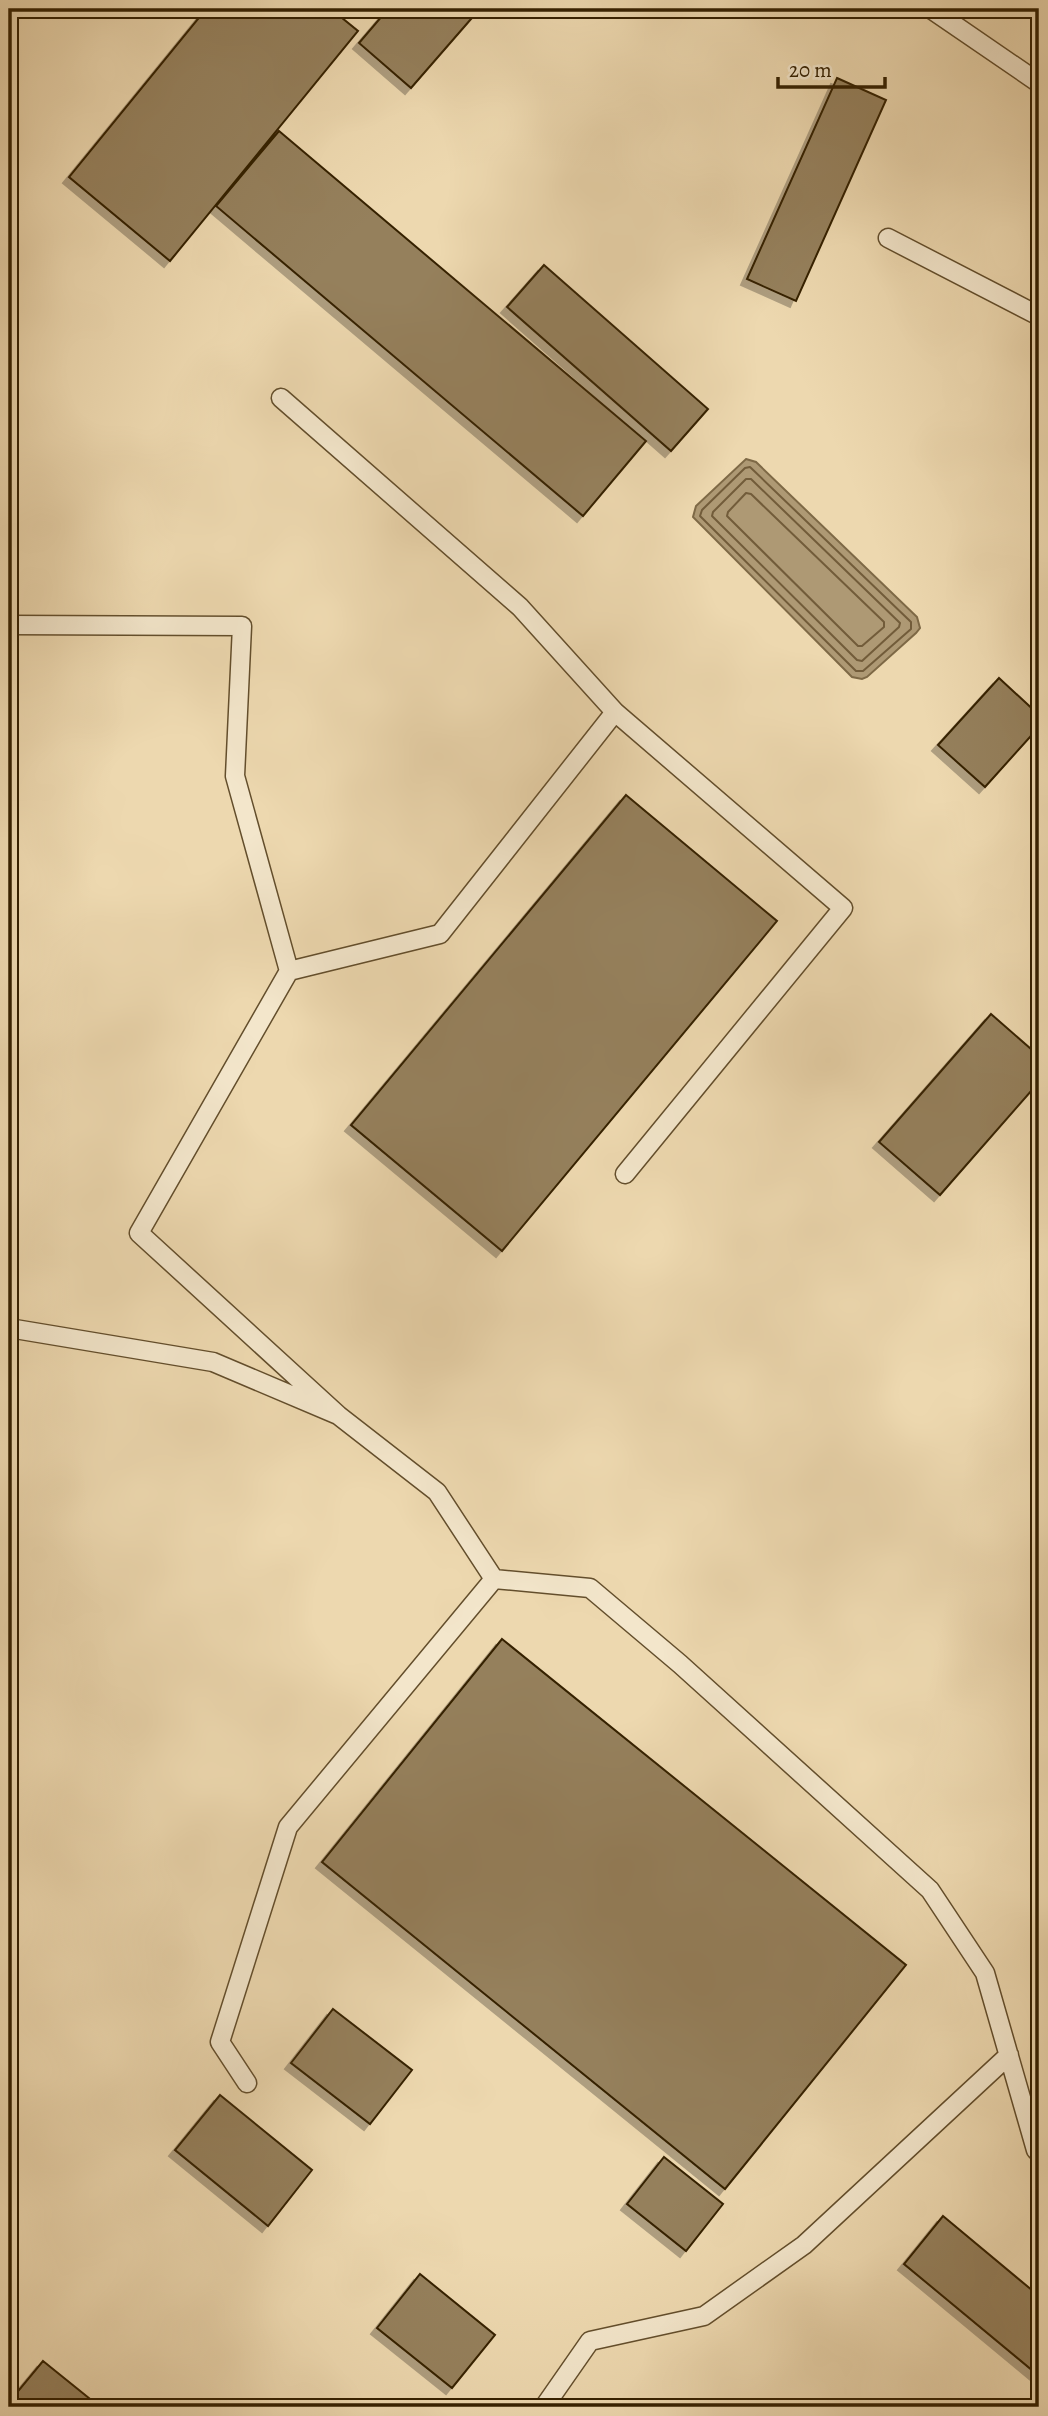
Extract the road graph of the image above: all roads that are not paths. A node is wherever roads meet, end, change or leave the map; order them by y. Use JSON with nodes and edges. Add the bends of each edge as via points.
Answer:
{"nodes":[{"id":1,"x":931,"y":9,"type":"edge"},
{"id":2,"x":1039,"y":83,"type":"edge"},
{"id":3,"x":888,"y":238,"type":"dead end"},
{"id":4,"x":1039,"y":316,"type":"edge"},
{"id":5,"x":281,"y":398,"type":"dead end"},
{"id":6,"x":9,"y":625,"type":"edge"},
{"id":7,"x":615,"y":712,"type":"junction"},
{"id":8,"x":289,"y":971,"type":"junction"},
{"id":9,"x":625,"y":1174,"type":"dead end"},
{"id":10,"x":9,"y":1328,"type":"edge"},
{"id":11,"x":338,"y":1415,"type":"junction"},
{"id":12,"x":494,"y":1579,"type":"junction"},
{"id":13,"x":1009,"y":2055,"type":"junction"},
{"id":14,"x":247,"y":2082,"type":"dead end"},
{"id":15,"x":1039,"y":2153,"type":"edge"},
{"id":16,"x":544,"y":2407,"type":"edge"}],
"edges":[{"from":1,"to":2,"type":"lane"},
{"from":3,"to":4,"type":"lane"},
{"from":5,"to":7,"type":"lane","via":[[520,607]]},
{"from":6,"to":8,"type":"lane","via":[[242,626],[235,776]]},
{"from":7,"to":8,"type":"lane","via":[[440,934]]},
{"from":7,"to":9,"type":"lane","via":[[843,908]]},
{"from":8,"to":11,"type":"lane","via":[[139,1233]]},
{"from":10,"to":11,"type":"lane","via":[[212,1362]]},
{"from":11,"to":12,"type":"lane","via":[[438,1492]]},
{"from":12,"to":13,"type":"lane","via":[[590,1588],[930,1889],[985,1973]]},
{"from":12,"to":14,"type":"lane","via":[[288,1827],[219,2042]]},
{"from":13,"to":15,"type":"lane"},
{"from":13,"to":16,"type":"lane","via":[[804,2245],[704,2316],[590,2341]]}]}
